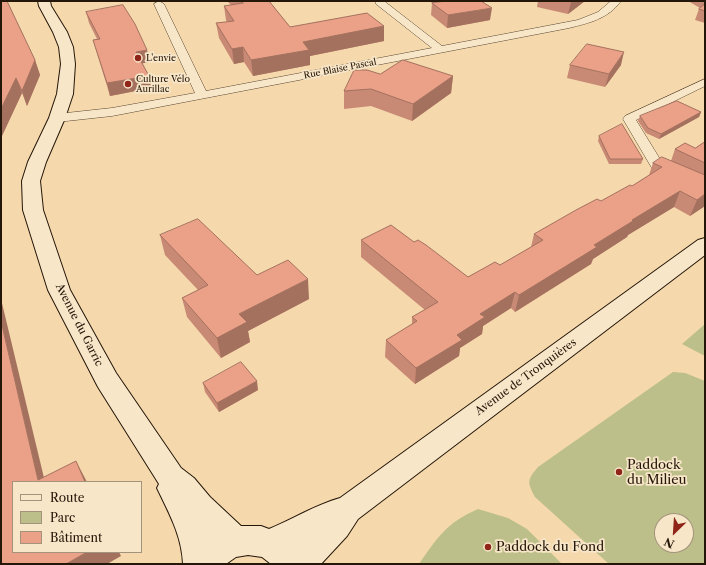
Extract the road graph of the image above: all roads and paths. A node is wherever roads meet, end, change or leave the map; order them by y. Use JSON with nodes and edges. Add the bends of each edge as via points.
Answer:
{"nodes":[{"id":1,"x":44,"y":1,"type":"edge"},
{"id":2,"x":616,"y":1,"type":"edge"},
{"id":3,"x":379,"y":2,"type":"edge"},
{"id":4,"x":159,"y":4,"type":"dead end"},
{"id":5,"x":441,"y":50,"type":"junction"},
{"id":6,"x":705,"y":82,"type":"edge"},
{"id":7,"x":202,"y":95,"type":"junction"},
{"id":8,"x":57,"y":118,"type":"junction"},
{"id":9,"x":705,"y":190,"type":"edge"},
{"id":10,"x":705,"y":245,"type":"edge"},
{"id":11,"x":171,"y":477,"type":"junction"},
{"id":12,"x":348,"y":509,"type":"junction"},
{"id":13,"x":236,"y":542,"type":"junction"},
{"id":14,"x":279,"y":554,"type":"edge"},
{"id":15,"x":199,"y":564,"type":"edge"},
{"id":16,"x":205,"y":564,"type":"edge"},
{"id":17,"x":302,"y":564,"type":"edge"}],
"edges":[{"from":1,"to":8,"type":"street","name":"Avenue du Garric","via":[[66,47],[68,64],[65,94]]},
{"from":2,"to":5,"type":"street","name":"Rue Blaise Pascal","via":[[606,11],[582,22]]},
{"from":3,"to":5,"type":"street"},
{"from":4,"to":7,"type":"street"},
{"from":5,"to":7,"type":"street","name":"Rue Blaise Pascal"},
{"from":6,"to":9,"type":"street","via":[[629,119],[658,167]]},
{"from":7,"to":8,"type":"street","name":"Rue Blaise Pascal","via":[[112,112]]},
{"from":8,"to":11,"type":"street","name":"Avenue du Garric","via":[[31,181],[33,210],[59,290],[107,380]]},
{"from":10,"to":12,"type":"street","name":"Avenue de Tronquières"},
{"from":11,"to":13,"type":"street","name":"Avenue du Garric","via":[[184,487],[199,507]]},
{"from":11,"to":15,"type":"street","name":"Avenue du Garric","via":[[173,492],[192,527]]},
{"from":12,"to":14,"type":"street","name":"Avenue de Tronquières","via":[[332,514],[301,531]]},
{"from":12,"to":17,"type":"street","name":"Avenue de Tronquières","via":[[341,522],[317,544]]},
{"from":13,"to":14,"type":"street","via":[[259,541]]},
{"from":13,"to":16,"type":"street","via":[[221,548]]}]}
